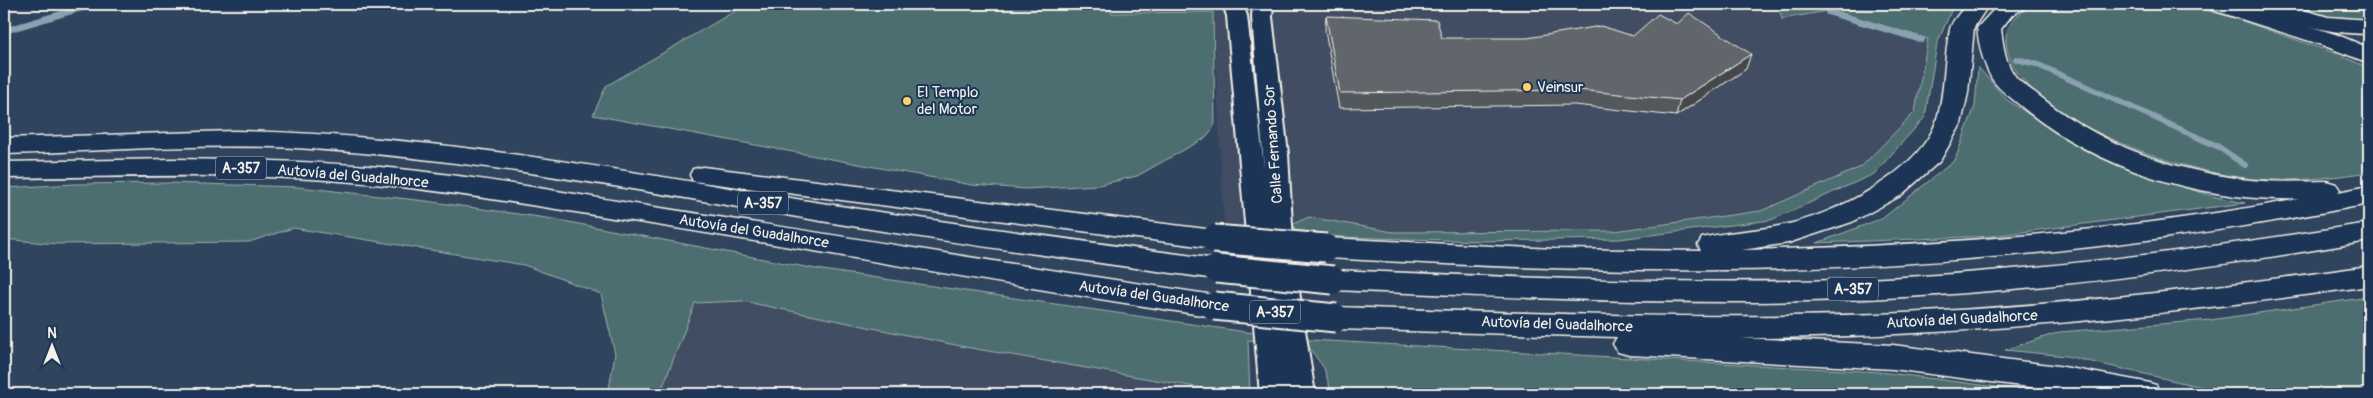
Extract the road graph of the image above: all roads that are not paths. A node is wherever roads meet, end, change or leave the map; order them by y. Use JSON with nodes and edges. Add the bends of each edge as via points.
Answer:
{"nodes":[{"id":1,"x":1234,"y":4,"type":"edge"},
{"id":2,"x":1262,"y":4,"type":"edge"},
{"id":3,"x":1978,"y":4,"type":"edge"},
{"id":4,"x":2015,"y":4,"type":"edge"},
{"id":5,"x":2218,"y":4,"type":"edge"},
{"id":6,"x":2264,"y":4,"type":"edge"},
{"id":7,"x":2321,"y":23,"type":"junction"},
{"id":8,"x":2369,"y":27,"type":"edge"},
{"id":9,"x":2369,"y":42,"type":"edge"},
{"id":10,"x":2369,"y":56,"type":"edge"},
{"id":11,"x":309,"y":141,"type":"junction"},
{"id":12,"x":4,"y":146,"type":"edge"},
{"id":13,"x":4,"y":170,"type":"edge"},
{"id":14,"x":2369,"y":184,"type":"edge"},
{"id":15,"x":2369,"y":195,"type":"edge"},
{"id":16,"x":2369,"y":232,"type":"edge"},
{"id":17,"x":1488,"y":256,"type":"junction"},
{"id":18,"x":2369,"y":276,"type":"edge"},
{"id":19,"x":1274,"y":285,"type":"junction"},
{"id":20,"x":1336,"y":318,"type":"junction"},
{"id":21,"x":1275,"y":394,"type":"edge"},
{"id":22,"x":1300,"y":394,"type":"edge"},
{"id":23,"x":2145,"y":394,"type":"edge"}],
"edges":[{"from":1,"to":19,"type":"street","name":"Calle Fernando Sor"},
{"from":2,"to":19,"type":"street","name":"Calle Fernando Sor","via":[[1276,154],[1278,225]]},
{"from":3,"to":17,"type":"main road","via":[[1962,27],[1956,93],[1948,124],[1930,156],[1890,190],[1842,216],[1788,234],[1703,247]]},
{"from":4,"to":14,"type":"main road","via":[[2004,10],[1990,28],[1991,52],[2005,79],[2030,103],[2082,136],[2134,160],[2196,179],[2257,190],[2326,190]]},
{"from":5,"to":10,"type":"main road"},
{"from":6,"to":7,"type":"main road"},
{"from":7,"to":8,"type":"main road"},
{"from":7,"to":9,"type":"main road"},
{"from":11,"to":12,"type":"main road","name":"Autovía del Guadalhorce","number":"A-357","via":[[162,140]]},
{"from":11,"to":16,"type":"main road","name":"Autovía del Guadalhorce","number":"A-357","bridge":true,"via":[[411,150],[570,171],[893,224],[1216,269],[1334,280],[1624,292],[1866,289],[2077,274],[2249,252]]},
{"from":11,"to":17,"type":"main road","bridge":true,"via":[[410,140],[1214,239]]},
{"from":13,"to":20,"type":"main road","name":"Autovía del Guadalhorce","number":"A-357","bridge":true,"via":[[184,167],[286,169],[382,176],[836,244],[1032,279],[1214,306]]},
{"from":15,"to":17,"type":"main road","via":[[2210,223],[2068,241],[1924,252],[1782,259]]},
{"from":18,"to":20,"type":"main road","name":"Autovía del Guadalhorce","number":"A-357","via":[[2226,297],[2086,312],[1837,326],[1633,327]]},
{"from":19,"to":21,"type":"street"},
{"from":19,"to":22,"type":"street"},
{"from":20,"to":23,"type":"main road","via":[[1497,338],[1893,357],[2058,378]]}]}
